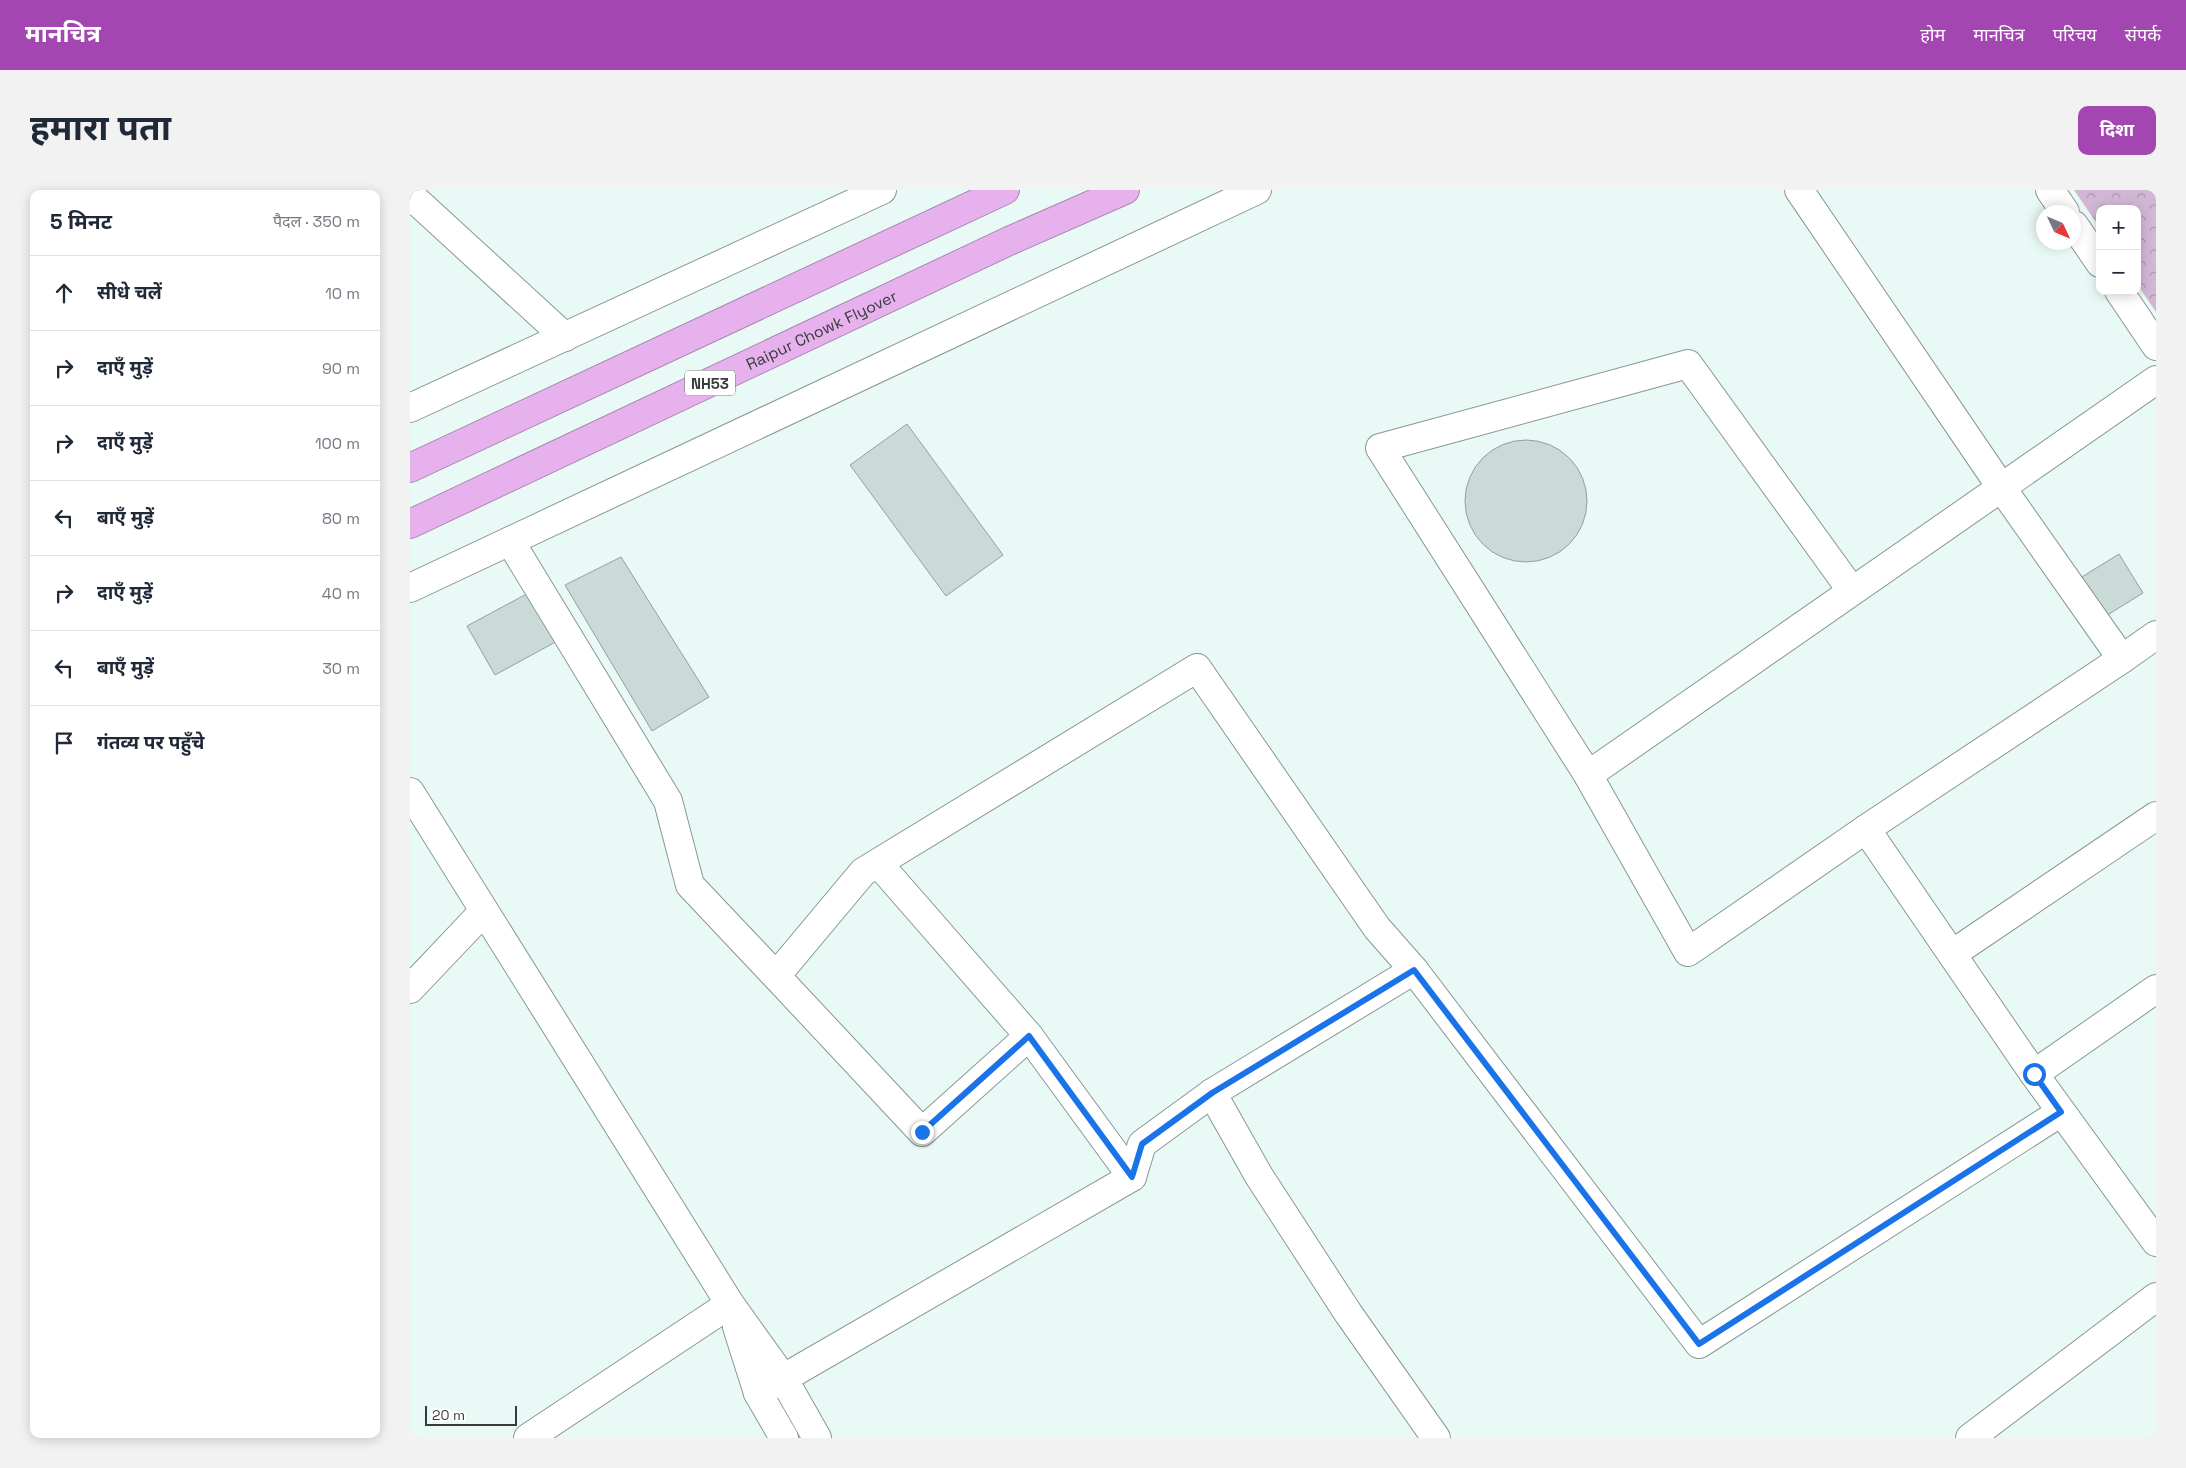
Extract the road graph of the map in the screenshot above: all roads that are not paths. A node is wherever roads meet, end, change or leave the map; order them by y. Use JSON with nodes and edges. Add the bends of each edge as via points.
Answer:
{"nodes":[{"id":1,"x":882,"y":190,"type":"edge"},
{"id":2,"x":1125,"y":190,"type":"edge"},
{"id":3,"x":1257,"y":190,"type":"edge"},
{"id":4,"x":1799,"y":190,"type":"edge"},
{"id":5,"x":2050,"y":190,"type":"edge"},
{"id":6,"x":997,"y":193,"type":"edge"},
{"id":7,"x":410,"y":195,"type":"edge"},
{"id":8,"x":2060,"y":205,"type":"edge"},
{"id":9,"x":2081,"y":235,"type":"edge"},
{"id":10,"x":2096,"y":257,"type":"edge"},
{"id":11,"x":2122,"y":295,"type":"edge"},
{"id":12,"x":565,"y":337,"type":"junction"},
{"id":13,"x":2156,"y":346,"type":"edge"},
{"id":14,"x":2156,"y":380,"type":"edge"},
{"id":15,"x":410,"y":408,"type":"edge"},
{"id":16,"x":410,"y":468,"type":"edge"},
{"id":17,"x":2001,"y":487,"type":"junction"},
{"id":18,"x":410,"y":524,"type":"edge"},
{"id":19,"x":510,"y":541,"type":"junction"},
{"id":20,"x":410,"y":588,"type":"edge"},
{"id":21,"x":1852,"y":591,"type":"junction"},
{"id":22,"x":2156,"y":634,"type":"edge"},
{"id":23,"x":2122,"y":659,"type":"junction"},
{"id":24,"x":1588,"y":775,"type":"junction"},
{"id":25,"x":410,"y":792,"type":"edge"},
{"id":26,"x":2156,"y":816,"type":"edge"},
{"id":27,"x":1866,"y":829,"type":"junction"},
{"id":28,"x":878,"y":863,"type":"junction"},
{"id":29,"x":484,"y":911,"type":"junction"},
{"id":30,"x":1952,"y":954,"type":"junction"},
{"id":31,"x":1414,"y":970,"type":"junction"},
{"id":32,"x":776,"y":976,"type":"junction"},
{"id":33,"x":410,"y":989,"type":"edge"},
{"id":34,"x":2156,"y":990,"type":"edge"},
{"id":35,"x":1029,"y":1036,"type":"junction"},
{"id":36,"x":2034,"y":1074,"type":"junction"},
{"id":37,"x":1212,"y":1093,"type":"junction"},
{"id":38,"x":2061,"y":1112,"type":"junction"},
{"id":39,"x":1132,"y":1177,"type":"junction"},
{"id":40,"x":2151,"y":1224,"type":"edge"},
{"id":41,"x":2156,"y":1297,"type":"edge"},
{"id":42,"x":730,"y":1304,"type":"junction"},
{"id":43,"x":783,"y":1378,"type":"junction"},
{"id":44,"x":758,"y":1393,"type":"junction"},
{"id":45,"x":528,"y":1438,"type":"edge"},
{"id":46,"x":784,"y":1438,"type":"edge"},
{"id":47,"x":817,"y":1438,"type":"edge"},
{"id":48,"x":1436,"y":1438,"type":"edge"},
{"id":49,"x":1970,"y":1438,"type":"edge"}],
"edges":[{"from":1,"to":12,"type":"street"},
{"from":2,"to":18,"type":"highway","name":"Raipur Chowk Flyover","number":"NH53","via":[[1009,241]]},
{"from":3,"to":19,"type":"street"},
{"from":4,"to":17,"type":"street"},
{"from":5,"to":8,"type":"street"},
{"from":6,"to":16,"type":"highway"},
{"from":7,"to":12,"type":"street"},
{"from":9,"to":10,"type":"street"},
{"from":11,"to":13,"type":"street"},
{"from":12,"to":15,"type":"street"},
{"from":14,"to":17,"type":"street"},
{"from":17,"to":21,"type":"street"},
{"from":17,"to":23,"type":"street"},
{"from":19,"to":20,"type":"street"},
{"from":19,"to":32,"type":"street","via":[[668,800],[690,885]]},
{"from":21,"to":24,"type":"street"},
{"from":21,"to":24,"type":"street","via":[[1688,364],[1380,448]]},
{"from":22,"to":23,"type":"street"},
{"from":23,"to":27,"type":"street"},
{"from":24,"to":27,"type":"street","via":[[1688,952]]},
{"from":25,"to":29,"type":"street"},
{"from":26,"to":30,"type":"street"},
{"from":27,"to":30,"type":"street"},
{"from":28,"to":31,"type":"street","via":[[1197,668],[1377,928]]},
{"from":28,"to":32,"type":"street","via":[[863,872]]},
{"from":28,"to":35,"type":"street"},
{"from":29,"to":33,"type":"street"},
{"from":29,"to":42,"type":"street"},
{"from":30,"to":36,"type":"street"},
{"from":31,"to":37,"type":"street"},
{"from":31,"to":38,"type":"street","via":[[1699,1344]]},
{"from":32,"to":35,"type":"street","via":[[922,1132]]},
{"from":34,"to":36,"type":"street"},
{"from":35,"to":39,"type":"street"},
{"from":36,"to":38,"type":"street"},
{"from":37,"to":39,"type":"street","via":[[1142,1144]]},
{"from":37,"to":48,"type":"street","via":[[1259,1176],[1348,1313]]},
{"from":38,"to":40,"type":"street"},
{"from":39,"to":43,"type":"street"},
{"from":41,"to":49,"type":"street"},
{"from":42,"to":43,"type":"street"},
{"from":42,"to":44,"type":"street"},
{"from":42,"to":45,"type":"street"},
{"from":43,"to":44,"type":"street"},
{"from":43,"to":47,"type":"street"},
{"from":44,"to":46,"type":"street"}]}
